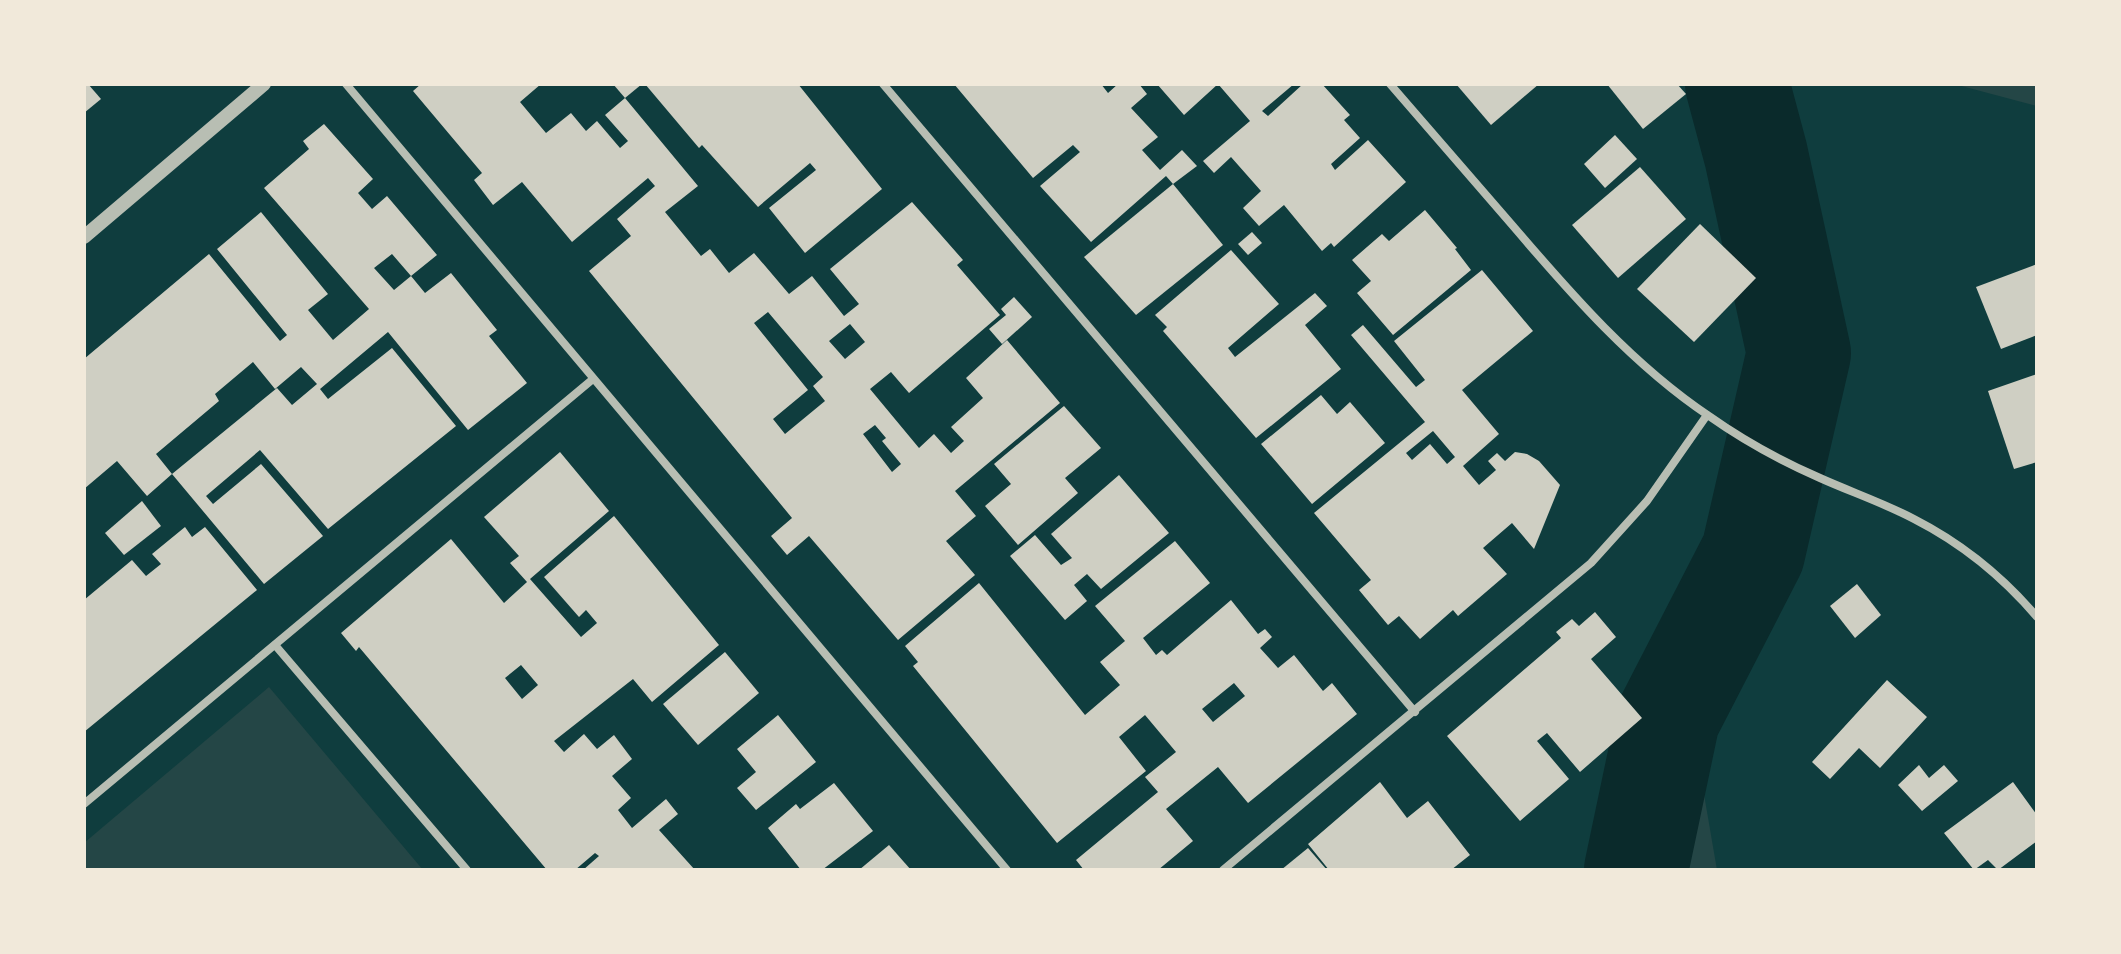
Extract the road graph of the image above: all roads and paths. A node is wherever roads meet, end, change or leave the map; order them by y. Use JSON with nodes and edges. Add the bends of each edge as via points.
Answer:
{"nodes":[{"id":1,"x":264,"y":84,"type":"edge"},
{"id":2,"x":346,"y":84,"type":"edge"},
{"id":3,"x":883,"y":84,"type":"edge"},
{"id":4,"x":1390,"y":84,"type":"edge"},
{"id":5,"x":84,"y":237,"type":"edge"},
{"id":6,"x":593,"y":379,"type":"junction"},
{"id":7,"x":1707,"y":415,"type":"junction"},
{"id":8,"x":2037,"y":617,"type":"edge"},
{"id":9,"x":275,"y":645,"type":"junction"},
{"id":10,"x":1415,"y":712,"type":"junction"},
{"id":11,"x":84,"y":804,"type":"edge"},
{"id":12,"x":467,"y":870,"type":"edge"},
{"id":13,"x":1007,"y":870,"type":"edge"},
{"id":14,"x":1223,"y":870,"type":"edge"}],
"edges":[{"from":1,"to":5,"type":"street"},
{"from":2,"to":6,"type":"street"},
{"from":3,"to":10,"type":"street"},
{"from":4,"to":7,"type":"street","via":[[1605,328]]},
{"from":6,"to":9,"type":"street"},
{"from":6,"to":13,"type":"street"},
{"from":7,"to":8,"type":"street","via":[[1816,477],[1914,519],[1966,551]]},
{"from":7,"to":10,"type":"street","via":[[1647,501],[1591,563]]},
{"from":9,"to":11,"type":"street"},
{"from":9,"to":12,"type":"street"},
{"from":10,"to":14,"type":"street"}]}
